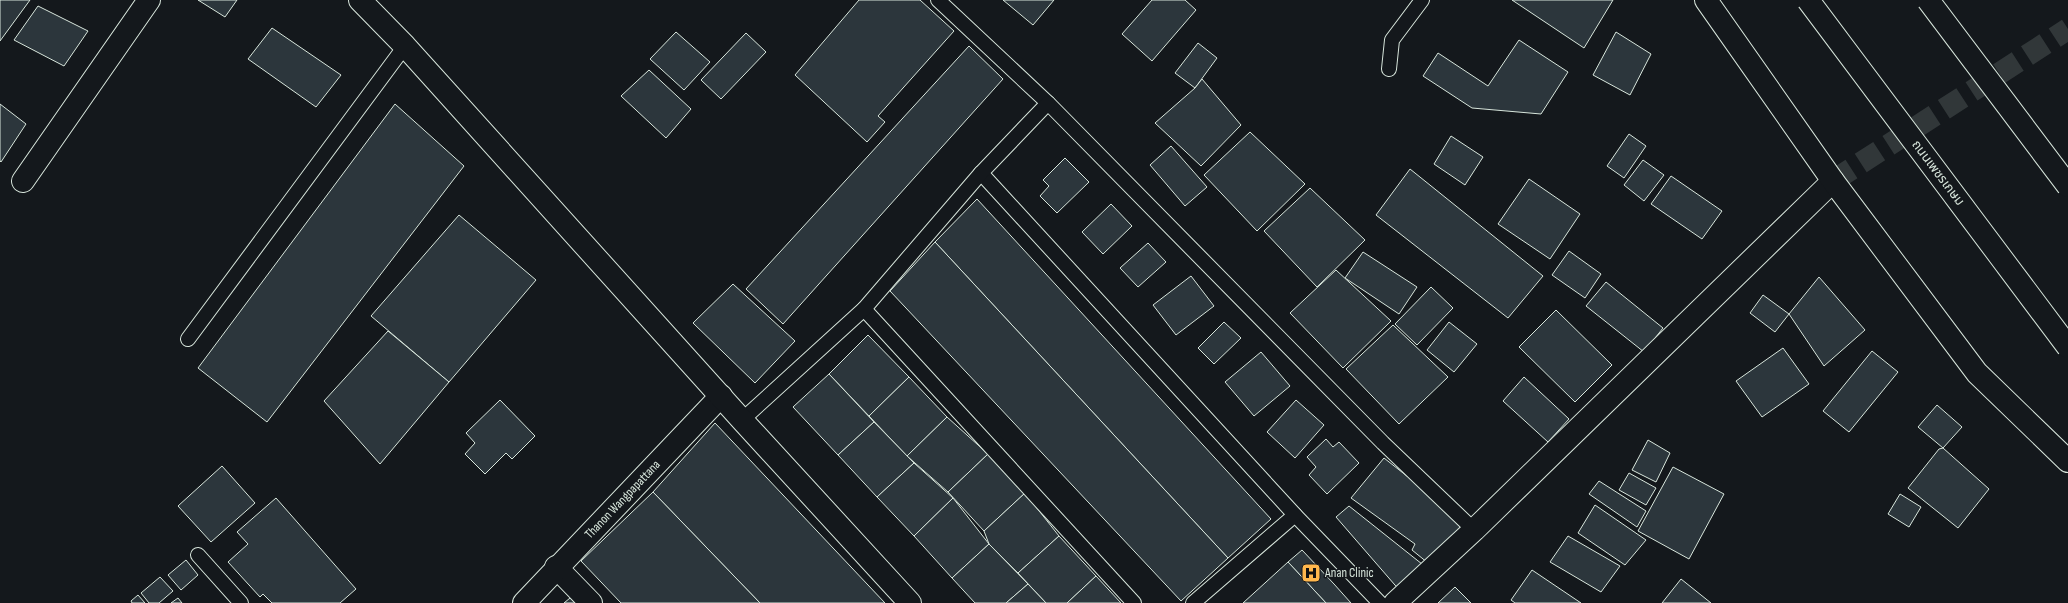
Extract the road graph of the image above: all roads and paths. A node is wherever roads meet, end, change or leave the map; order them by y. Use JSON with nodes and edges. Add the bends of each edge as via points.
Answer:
{"nodes":[{"id":1,"x":149,"y":0,"type":"edge"},
{"id":2,"x":360,"y":0,"type":"edge"},
{"id":3,"x":938,"y":0,"type":"edge"},
{"id":4,"x":1422,"y":0,"type":"edge"},
{"id":5,"x":1706,"y":0,"type":"edge"},
{"id":6,"x":1808,"y":0,"type":"edge"},
{"id":7,"x":1928,"y":0,"type":"edge"},
{"id":8,"x":405,"y":46,"type":"junction"},
{"id":9,"x":1389,"y":69,"type":"dead end"},
{"id":10,"x":1048,"y":103,"type":"junction"},
{"id":11,"x":981,"y":173,"type":"junction"},
{"id":12,"x":23,"y":180,"type":"dead end"},
{"id":13,"x":1833,"y":181,"type":"junction"},
{"id":14,"x":2068,"y":186,"type":"edge"},
{"id":15,"x":864,"y":309,"type":"junction"},
{"id":16,"x":188,"y":339,"type":"dead end"},
{"id":17,"x":2068,"y":347,"type":"edge"},
{"id":18,"x":721,"y":396,"type":"junction"},
{"id":19,"x":742,"y":420,"type":"junction"},
{"id":20,"x":2068,"y":461,"type":"edge"},
{"id":21,"x":1295,"y":515,"type":"junction"},
{"id":22,"x":1474,"y":530,"type":"junction"},
{"id":23,"x":198,"y":555,"type":"dead end"},
{"id":24,"x":556,"y":567,"type":"junction"},
{"id":25,"x":241,"y":603,"type":"edge"},
{"id":26,"x":524,"y":603,"type":"edge"},
{"id":27,"x":591,"y":603,"type":"edge"},
{"id":28,"x":910,"y":603,"type":"edge"},
{"id":29,"x":1134,"y":603,"type":"edge"},
{"id":30,"x":1193,"y":603,"type":"edge"},
{"id":31,"x":1380,"y":603,"type":"edge"},
{"id":32,"x":1394,"y":603,"type":"edge"}],
"edges":[{"from":1,"to":12,"type":"main road"},
{"from":2,"to":8,"type":"main road"},
{"from":3,"to":10,"type":"lane"},
{"from":4,"to":9,"type":"lane","via":[[1392,40]]},
{"from":5,"to":13,"type":"main road"},
{"from":6,"to":17,"type":"main road","name":"ถนนเพชรเกษม","bridge":true},
{"from":7,"to":14,"type":"main road","bridge":true},
{"from":8,"to":16,"type":"lane"},
{"from":8,"to":18,"type":"main road"},
{"from":10,"to":11,"type":"lane"},
{"from":10,"to":22,"type":"lane","via":[[1383,442]]},
{"from":11,"to":15,"type":"lane"},
{"from":11,"to":21,"type":"lane"},
{"from":13,"to":20,"type":"main road","via":[[1977,373]]},
{"from":13,"to":22,"type":"main road"},
{"from":15,"to":19,"type":"lane"},
{"from":15,"to":29,"type":"lane"},
{"from":18,"to":19,"type":"main road"},
{"from":18,"to":24,"type":"main road","name":"Thanon Wangpapattana"},
{"from":19,"to":28,"type":"main road"},
{"from":21,"to":30,"type":"lane"},
{"from":21,"to":31,"type":"lane"},
{"from":22,"to":32,"type":"main road"},
{"from":23,"to":25,"type":"lane"},
{"from":24,"to":26,"type":"main road","name":"Thanon Wangpapattana"},
{"from":24,"to":27,"type":"main road"}]}
